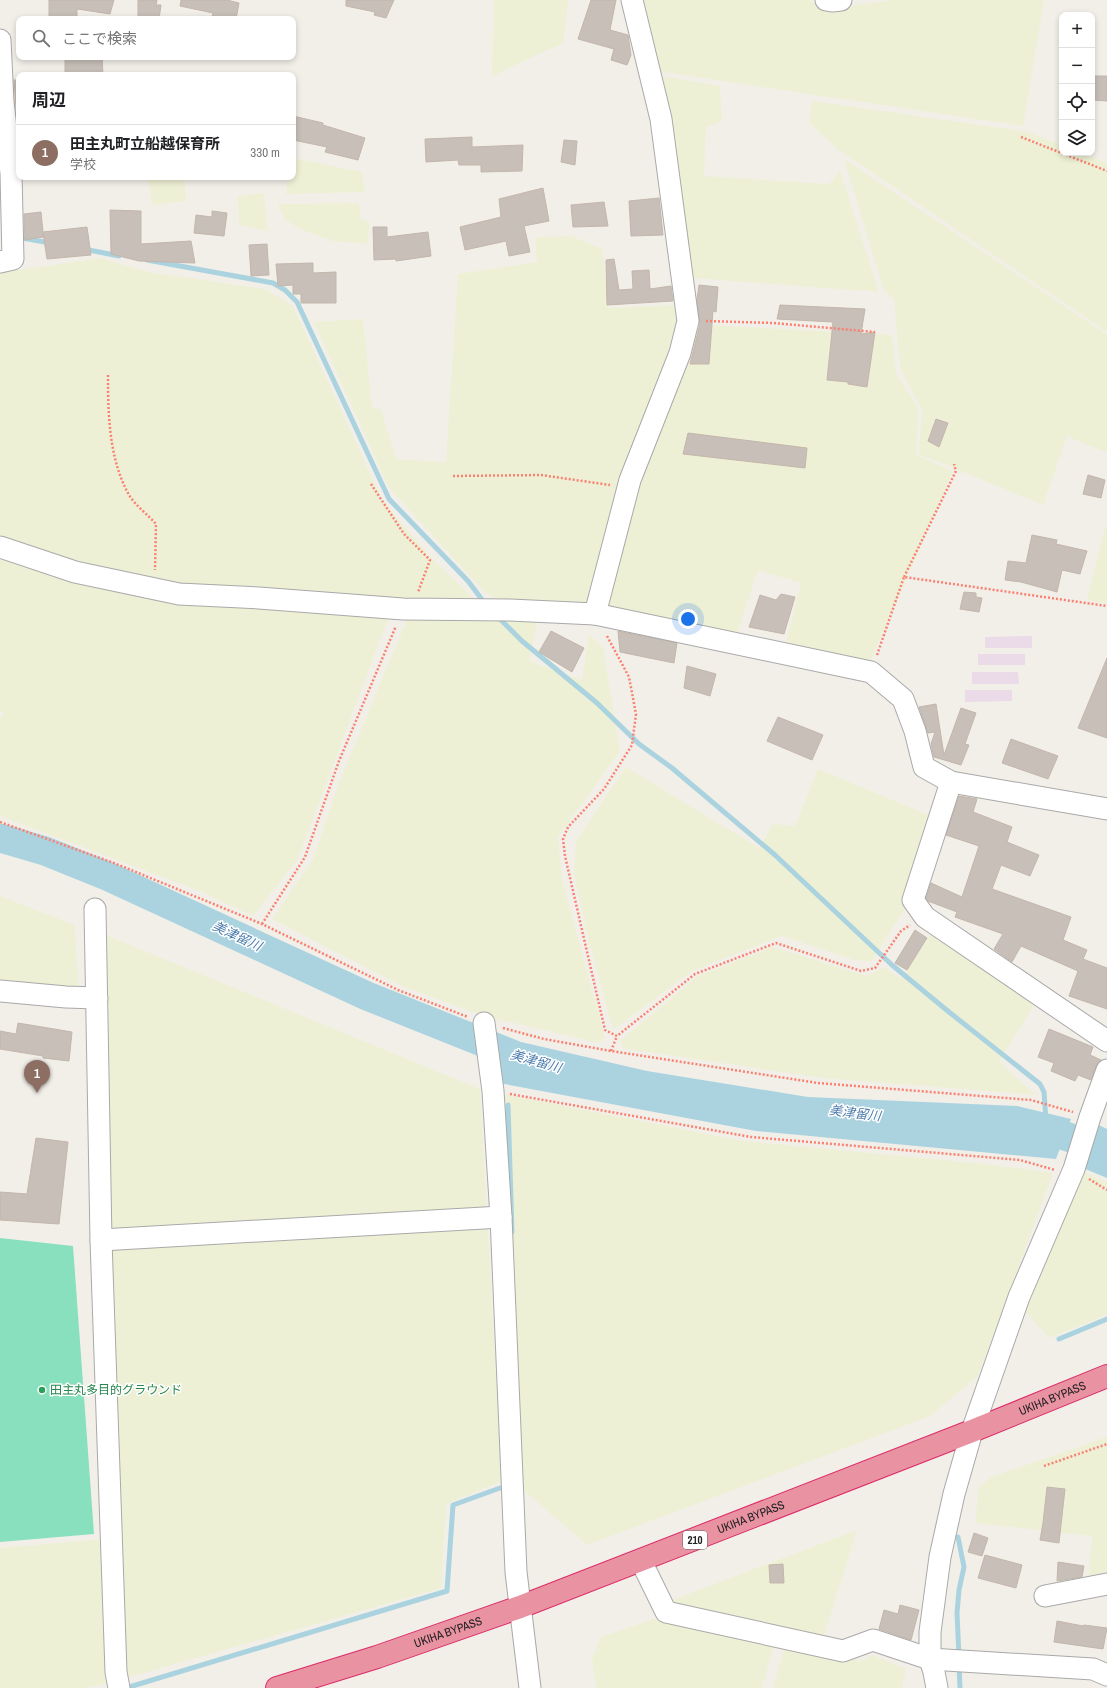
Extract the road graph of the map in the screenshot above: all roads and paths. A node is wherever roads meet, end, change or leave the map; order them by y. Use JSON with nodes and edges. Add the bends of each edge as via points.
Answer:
{"nodes":[{"id":1,"x":632,"y":0,"type":"edge"},
{"id":2,"x":826,"y":0,"type":"edge"},
{"id":3,"x":841,"y":0,"type":"edge"},
{"id":4,"x":0,"y":40,"type":"edge"},
{"id":5,"x":1021,"y":137,"type":"dead end"},
{"id":6,"x":1107,"y":171,"type":"edge"},
{"id":7,"x":0,"y":262,"type":"edge"},
{"id":8,"x":688,"y":320,"type":"junction"},
{"id":9,"x":875,"y":332,"type":"dead end"},
{"id":10,"x":108,"y":375,"type":"dead end"},
{"id":11,"x":954,"y":464,"type":"dead end"},
{"id":12,"x":453,"y":476,"type":"dead end"},
{"id":13,"x":371,"y":484,"type":"dead end"},
{"id":14,"x":628,"y":488,"type":"junction"},
{"id":15,"x":0,"y":547,"type":"edge"},
{"id":16,"x":904,"y":577,"type":"junction"},
{"id":17,"x":154,"y":588,"type":"junction"},
{"id":18,"x":1107,"y":606,"type":"edge"},
{"id":19,"x":407,"y":609,"type":"junction"},
{"id":20,"x":595,"y":614,"type":"junction"},
{"id":21,"x":871,"y":672,"type":"junction"},
{"id":22,"x":951,"y":782,"type":"junction"},
{"id":23,"x":1107,"y":809,"type":"edge"},
{"id":24,"x":0,"y":822,"type":"edge"},
{"id":25,"x":95,"y":909,"type":"dead end"},
{"id":26,"x":924,"y":916,"type":"junction"},
{"id":27,"x":262,"y":924,"type":"junction"},
{"id":28,"x":0,"y":991,"type":"edge"},
{"id":29,"x":97,"y":998,"type":"junction"},
{"id":30,"x":484,"y":1023,"type":"junction"},
{"id":31,"x":617,"y":1036,"type":"junction"},
{"id":32,"x":1107,"y":1041,"type":"edge"},
{"id":33,"x":611,"y":1051,"type":"junction"},
{"id":34,"x":1107,"y":1070,"type":"edge"},
{"id":35,"x":493,"y":1091,"type":"junction"},
{"id":36,"x":1090,"y":1117,"type":"junction"},
{"id":37,"x":1073,"y":1172,"type":"junction"},
{"id":38,"x":501,"y":1217,"type":"junction"},
{"id":39,"x":101,"y":1240,"type":"junction"},
{"id":40,"x":1107,"y":1376,"type":"edge"},
{"id":41,"x":972,"y":1431,"type":"junction"},
{"id":42,"x":1107,"y":1444,"type":"edge"},
{"id":43,"x":1044,"y":1466,"type":"dead end"},
{"id":44,"x":641,"y":1561,"type":"junction"},
{"id":45,"x":1107,"y":1584,"type":"edge"},
{"id":46,"x":1045,"y":1596,"type":"dead end"},
{"id":47,"x":520,"y":1607,"type":"junction"},
{"id":48,"x":930,"y":1660,"type":"junction"},
{"id":49,"x":1107,"y":1675,"type":"edge"},
{"id":50,"x":119,"y":1688,"type":"edge"},
{"id":51,"x":278,"y":1688,"type":"edge"},
{"id":52,"x":530,"y":1688,"type":"edge"},
{"id":53,"x":937,"y":1688,"type":"edge"}],
"edges":[{"from":1,"to":8,"type":"street","via":[[661,119]]},
{"from":2,"to":3,"type":"street"},
{"from":4,"to":7,"type":"street","via":[[10,173],[13,259]]},
{"from":5,"to":6,"type":"path"},
{"from":8,"to":9,"type":"path","via":[[773,323]]},
{"from":8,"to":14,"type":"street","via":[[680,353]]},
{"from":10,"to":17,"type":"path","via":[[108,415],[116,463],[130,496],[156,524]]},
{"from":11,"to":16,"type":"path","via":[[956,471]]},
{"from":12,"to":14,"type":"path","via":[[541,475]]},
{"from":13,"to":19,"type":"path","via":[[404,534],[430,560]]},
{"from":14,"to":20,"type":"street"},
{"from":15,"to":17,"type":"street","via":[[75,572]]},
{"from":16,"to":18,"type":"path"},
{"from":16,"to":21,"type":"path"},
{"from":17,"to":19,"type":"street","via":[[179,594]]},
{"from":19,"to":20,"type":"street"},
{"from":19,"to":27,"type":"path","via":[[339,761],[305,857]]},
{"from":20,"to":21,"type":"street"},
{"from":20,"to":31,"type":"path","via":[[629,677],[636,714],[632,746],[604,788],[568,827],[563,839],[605,1030]]},
{"from":21,"to":22,"type":"street","via":[[902,699],[915,731],[924,767]]},
{"from":22,"to":23,"type":"street"},
{"from":22,"to":26,"type":"street","via":[[913,900]]},
{"from":24,"to":27,"type":"path","via":[[114,863]]},
{"from":25,"to":29,"type":"street"},
{"from":26,"to":31,"type":"path","via":[[901,931],[875,968],[860,971],[776,943],[695,974]]},
{"from":26,"to":32,"type":"street"},
{"from":27,"to":30,"type":"path","via":[[398,990]]},
{"from":28,"to":29,"type":"street"},
{"from":29,"to":39,"type":"street"},
{"from":30,"to":33,"type":"path","via":[[544,1039]]},
{"from":30,"to":35,"type":"street"},
{"from":31,"to":33,"type":"path"},
{"from":33,"to":36,"type":"path","via":[[818,1083],[1031,1100]]},
{"from":34,"to":36,"type":"street"},
{"from":35,"to":37,"type":"path","via":[[751,1137],[1020,1160]]},
{"from":35,"to":38,"type":"street"},
{"from":36,"to":37,"type":"street"},
{"from":37,"to":41,"type":"street","via":[[1019,1296]]},
{"from":38,"to":39,"type":"street"},
{"from":38,"to":47,"type":"street","via":[[516,1572]]},
{"from":39,"to":50,"type":"street","via":[[116,1672]]},
{"from":40,"to":41,"type":"highway","name":"UKIHA BYPASS","number":"210"},
{"from":41,"to":44,"type":"highway","name":"UKIHA BYPASS","number":"210"},
{"from":41,"to":48,"type":"street","via":[[940,1557],[931,1618]]},
{"from":42,"to":43,"type":"path"},
{"from":44,"to":47,"type":"highway","name":"UKIHA BYPASS","number":"210"},
{"from":44,"to":48,"type":"street","via":[[666,1612],[843,1650],[873,1640]]},
{"from":45,"to":46,"type":"street"},
{"from":47,"to":51,"type":"highway","name":"UKIHA BYPASS","number":"210","via":[[377,1657]]},
{"from":47,"to":52,"type":"street"},
{"from":48,"to":49,"type":"street","via":[[1093,1669]]},
{"from":48,"to":53,"type":"street"}]}
